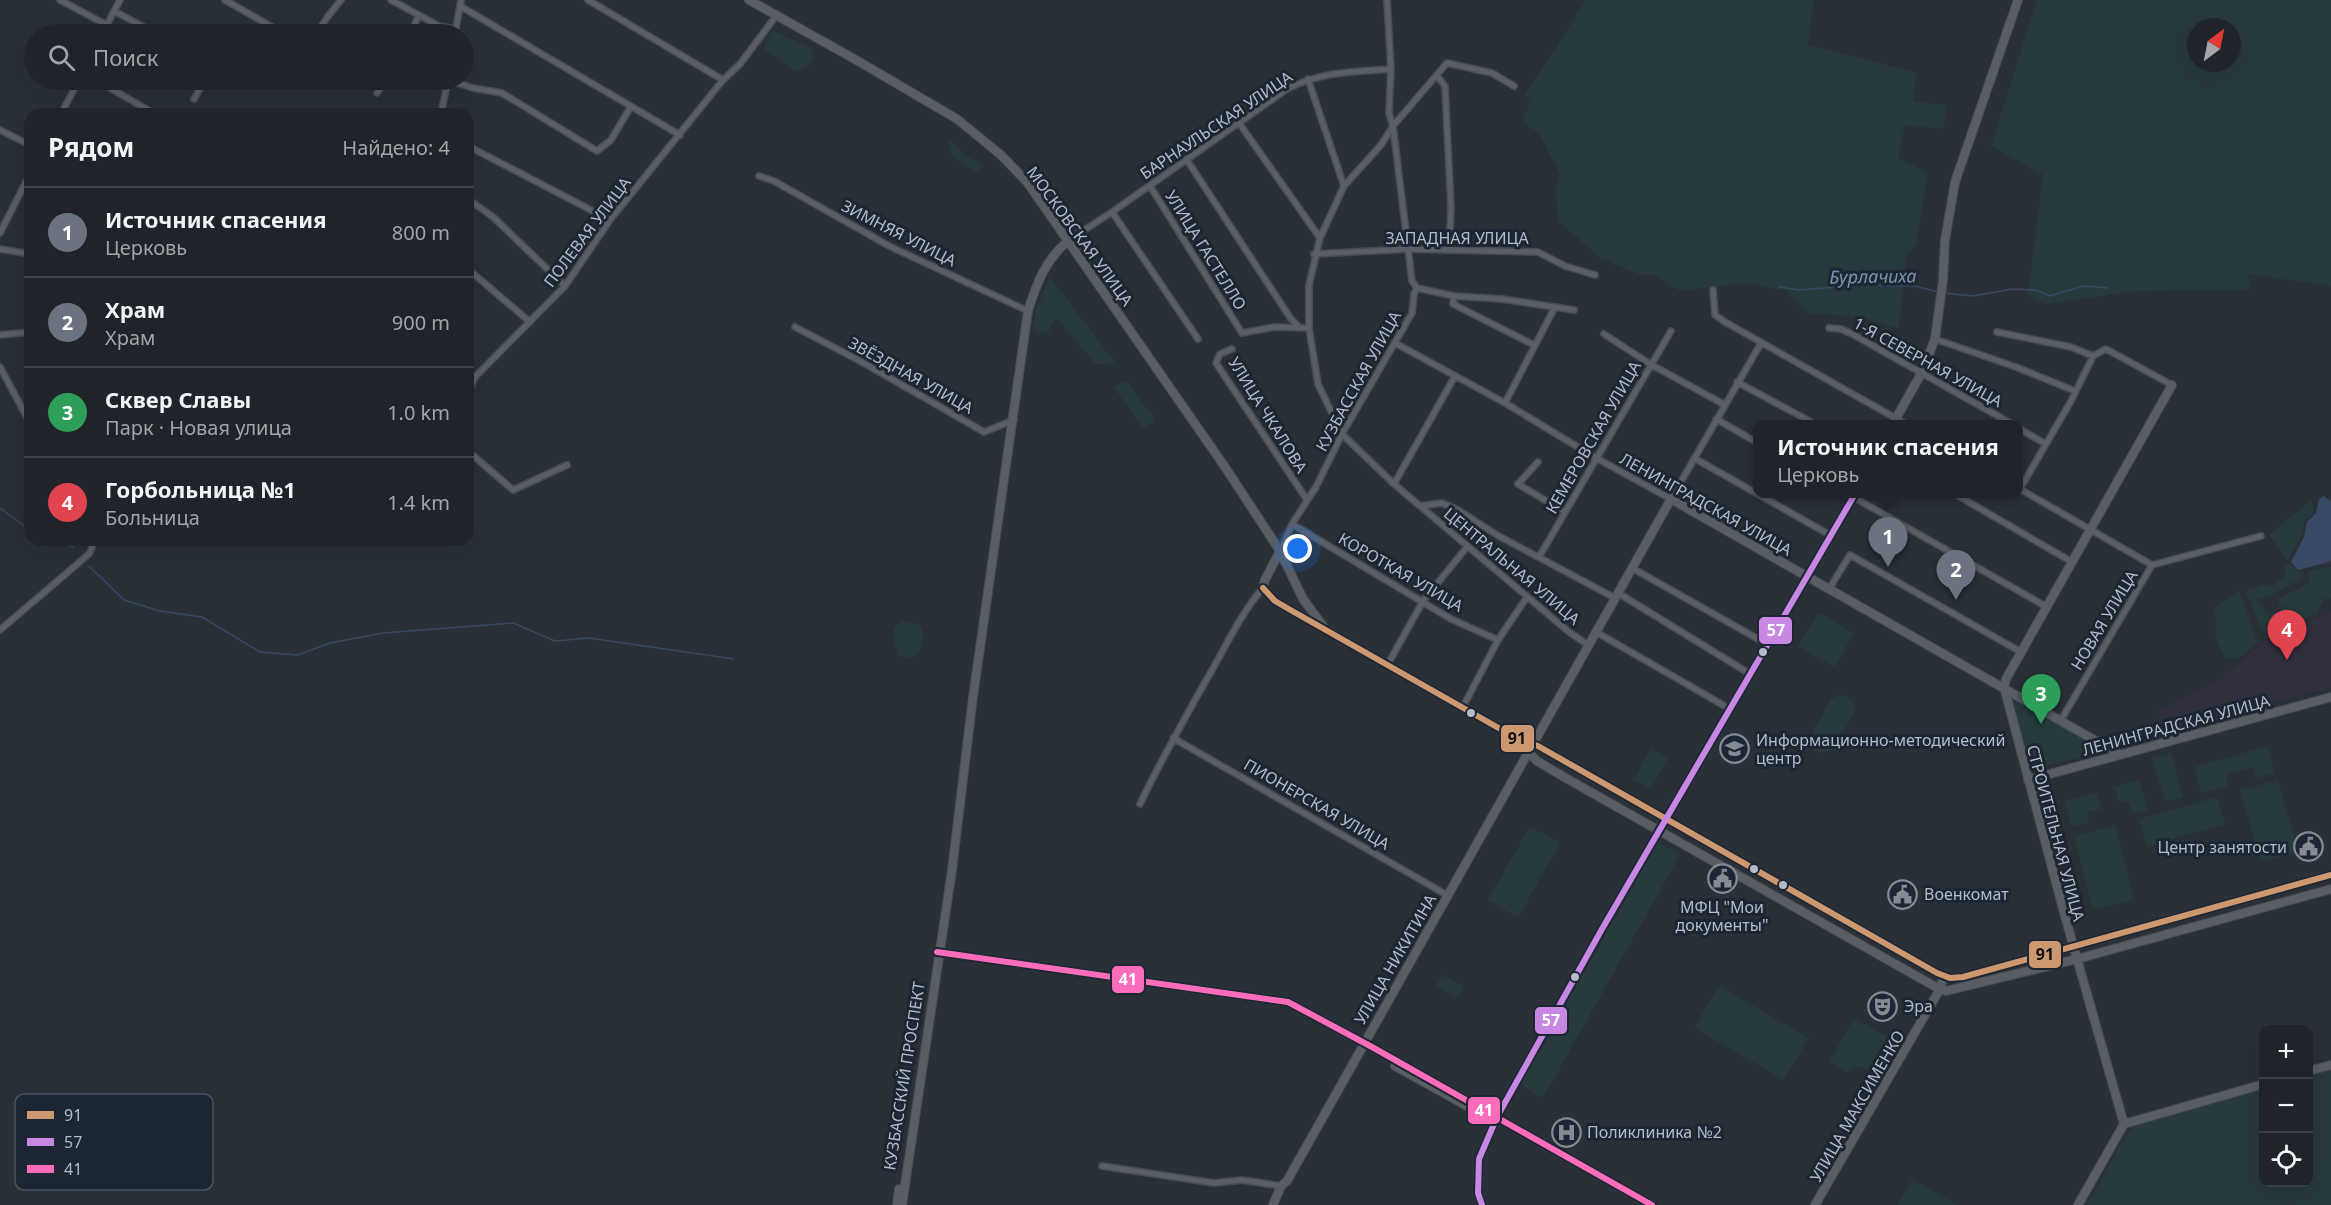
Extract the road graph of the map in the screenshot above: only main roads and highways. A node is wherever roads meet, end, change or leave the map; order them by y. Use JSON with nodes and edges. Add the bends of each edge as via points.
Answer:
{"nodes":[{"id":1,"x":749,"y":0,"type":"edge"},
{"id":2,"x":2018,"y":0,"type":"edge"},
{"id":3,"x":1069,"y":240,"type":"junction"},
{"id":4,"x":2172,"y":385,"type":"road end"},
{"id":5,"x":1896,"y":420,"type":"edge"},
{"id":6,"x":1850,"y":498,"type":"edge"},
{"id":7,"x":1280,"y":551,"type":"junction"},
{"id":8,"x":1271,"y":565,"type":"junction"},
{"id":9,"x":1287,"y":566,"type":"junction"},
{"id":10,"x":1806,"y":576,"type":"junction"},
{"id":11,"x":1303,"y":599,"type":"junction"},
{"id":12,"x":1294,"y":612,"type":"junction"},
{"id":13,"x":1329,"y":631,"type":"junction"},
{"id":14,"x":2004,"y":687,"type":"junction"},
{"id":15,"x":2331,"y":697,"type":"edge"},
{"id":16,"x":1518,"y":739,"type":"junction"},
{"id":17,"x":1534,"y":744,"type":"junction"},
{"id":18,"x":2119,"y":754,"type":"junction"},
{"id":19,"x":1526,"y":755,"type":"junction"},
{"id":20,"x":2028,"y":780,"type":"junction"},
{"id":21,"x":1667,"y":821,"type":"junction"},
{"id":22,"x":1661,"y":831,"type":"junction"},
{"id":23,"x":2331,"y":875,"type":"edge"},
{"id":24,"x":2331,"y":888,"type":"edge"},
{"id":25,"x":1877,"y":939,"type":"junction"},
{"id":26,"x":2073,"y":947,"type":"junction"},
{"id":27,"x":1871,"y":950,"type":"junction"},
{"id":28,"x":938,"y":954,"type":"junction"},
{"id":29,"x":2077,"y":959,"type":"junction"},
{"id":30,"x":1944,"y":976,"type":"junction"},
{"id":31,"x":1940,"y":988,"type":"junction"},
{"id":32,"x":1363,"y":1045,"type":"junction"},
{"id":33,"x":2331,"y":1065,"type":"edge"},
{"id":34,"x":2313,"y":1070,"type":"edge"},
{"id":35,"x":2259,"y":1085,"type":"edge"},
{"id":36,"x":1498,"y":1121,"type":"junction"},
{"id":37,"x":2124,"y":1124,"type":"junction"},
{"id":38,"x":897,"y":1205,"type":"edge"},
{"id":39,"x":902,"y":1205,"type":"edge"},
{"id":40,"x":1273,"y":1205,"type":"edge"},
{"id":41,"x":1482,"y":1205,"type":"edge"},
{"id":42,"x":1486,"y":1205,"type":"edge"},
{"id":43,"x":1642,"y":1205,"type":"edge"},
{"id":44,"x":1652,"y":1205,"type":"edge"},
{"id":45,"x":1815,"y":1205,"type":"edge"},
{"id":46,"x":2078,"y":1205,"type":"edge"}],
"edges":[{"from":1,"to":3,"type":"main road","name":"МОСКОВСКАЯ УЛИЦА","via":[[972,130],[1027,182]]},
{"from":2,"to":5,"type":"main road","via":[[1955,182],[1935,339]]},
{"from":3,"to":7,"type":"main road","name":"МОСКОВСКАЯ УЛИЦА"},
{"from":3,"to":28,"type":"main road","via":[[1042,271],[1028,310]]},
{"from":4,"to":14,"type":"main road"},
{"from":6,"to":10,"type":"main road"},
{"from":7,"to":8,"type":"main road"},
{"from":7,"to":9,"type":"main road","name":"МОСКОВСКАЯ УЛИЦА"},
{"from":8,"to":9,"type":"main road","via":[[1280,562]]},
{"from":8,"to":12,"type":"main road","name":"МОСКОВСКАЯ УЛИЦА","via":[[1263,588]]},
{"from":9,"to":11,"type":"main road","name":"МОСКОВСКАЯ УЛИЦА"},
{"from":10,"to":14,"type":"main road","name":"ЛЕНИНГРАДСКАЯ УЛИЦА"},
{"from":10,"to":17,"type":"main road","name":"ЛЕНИНГРАДСКАЯ УЛИЦА","via":[[1671,499]]},
{"from":10,"to":21,"type":"main road"},
{"from":11,"to":12,"type":"main road","via":[[1303,607]]},
{"from":11,"to":13,"type":"main road","name":"МОСКОВСКАЯ УЛИЦА"},
{"from":12,"to":13,"type":"main road","name":"МОСКОВСКАЯ УЛИЦА"},
{"from":13,"to":16,"type":"main road","name":"МОСКОВСКАЯ УЛИЦА"},
{"from":14,"to":18,"type":"main road","name":"ЛЕНИНГРАДСКАЯ УЛИЦА"},
{"from":14,"to":20,"type":"main road","name":"СТРОИТЕЛЬНАЯ УЛИЦА"},
{"from":15,"to":18,"type":"main road","name":"ЛЕНИНГРАДСКАЯ УЛИЦА"},
{"from":16,"to":17,"type":"main road","name":"МОСКОВСКАЯ УЛИЦА"},
{"from":16,"to":19,"type":"main road"},
{"from":17,"to":19,"type":"main road","name":"УЛИЦА НИКИТИНА"},
{"from":17,"to":21,"type":"main road","name":"МОСКОВСКАЯ УЛИЦА"},
{"from":18,"to":20,"type":"main road","name":"ЛЕНИНГРАДСКАЯ УЛИЦА"},
{"from":19,"to":22,"type":"main road"},
{"from":19,"to":32,"type":"main road","name":"УЛИЦА НИКИТИНА"},
{"from":20,"to":26,"type":"main road","name":"СТРОИТЕЛЬНАЯ УЛИЦА"},
{"from":21,"to":22,"type":"main road"},
{"from":21,"to":25,"type":"main road","name":"МОСКОВСКАЯ УЛИЦА"},
{"from":22,"to":27,"type":"main road"},
{"from":22,"to":36,"type":"main road"},
{"from":23,"to":26,"type":"main road"},
{"from":24,"to":29,"type":"main road"},
{"from":25,"to":27,"type":"main road"},
{"from":25,"to":30,"type":"main road","name":"МОСКОВСКАЯ УЛИЦА"},
{"from":26,"to":29,"type":"main road","name":"СТРОИТЕЛЬНАЯ УЛИЦА"},
{"from":26,"to":30,"type":"main road","via":[[1963,977]]},
{"from":27,"to":31,"type":"main road"},
{"from":28,"to":32,"type":"main road","via":[[1277,999]]},
{"from":28,"to":38,"type":"main road","name":"КУЗБАССКИЙ ПРОСПЕКТ"},
{"from":28,"to":39,"type":"main road"},
{"from":29,"to":31,"type":"main road","via":[[1952,991]]},
{"from":29,"to":37,"type":"main road","name":"СТРОИТЕЛЬНАЯ УЛИЦА"},
{"from":30,"to":31,"type":"main road","name":"УЛИЦА МАКСИМЕНКО"},
{"from":31,"to":45,"type":"main road","name":"УЛИЦА МАКСИМЕНКО"},
{"from":32,"to":36,"type":"main road"},
{"from":32,"to":40,"type":"main road","name":"УЛИЦА НИКИТИНА"},
{"from":33,"to":34,"type":"main road"},
{"from":35,"to":37,"type":"main road"},
{"from":36,"to":41,"type":"main road","via":[[1479,1159]]},
{"from":36,"to":42,"type":"main road","via":[[1483,1164],[1481,1180]]},
{"from":36,"to":43,"type":"main road"},
{"from":36,"to":44,"type":"main road"},
{"from":37,"to":46,"type":"main road"}]}
